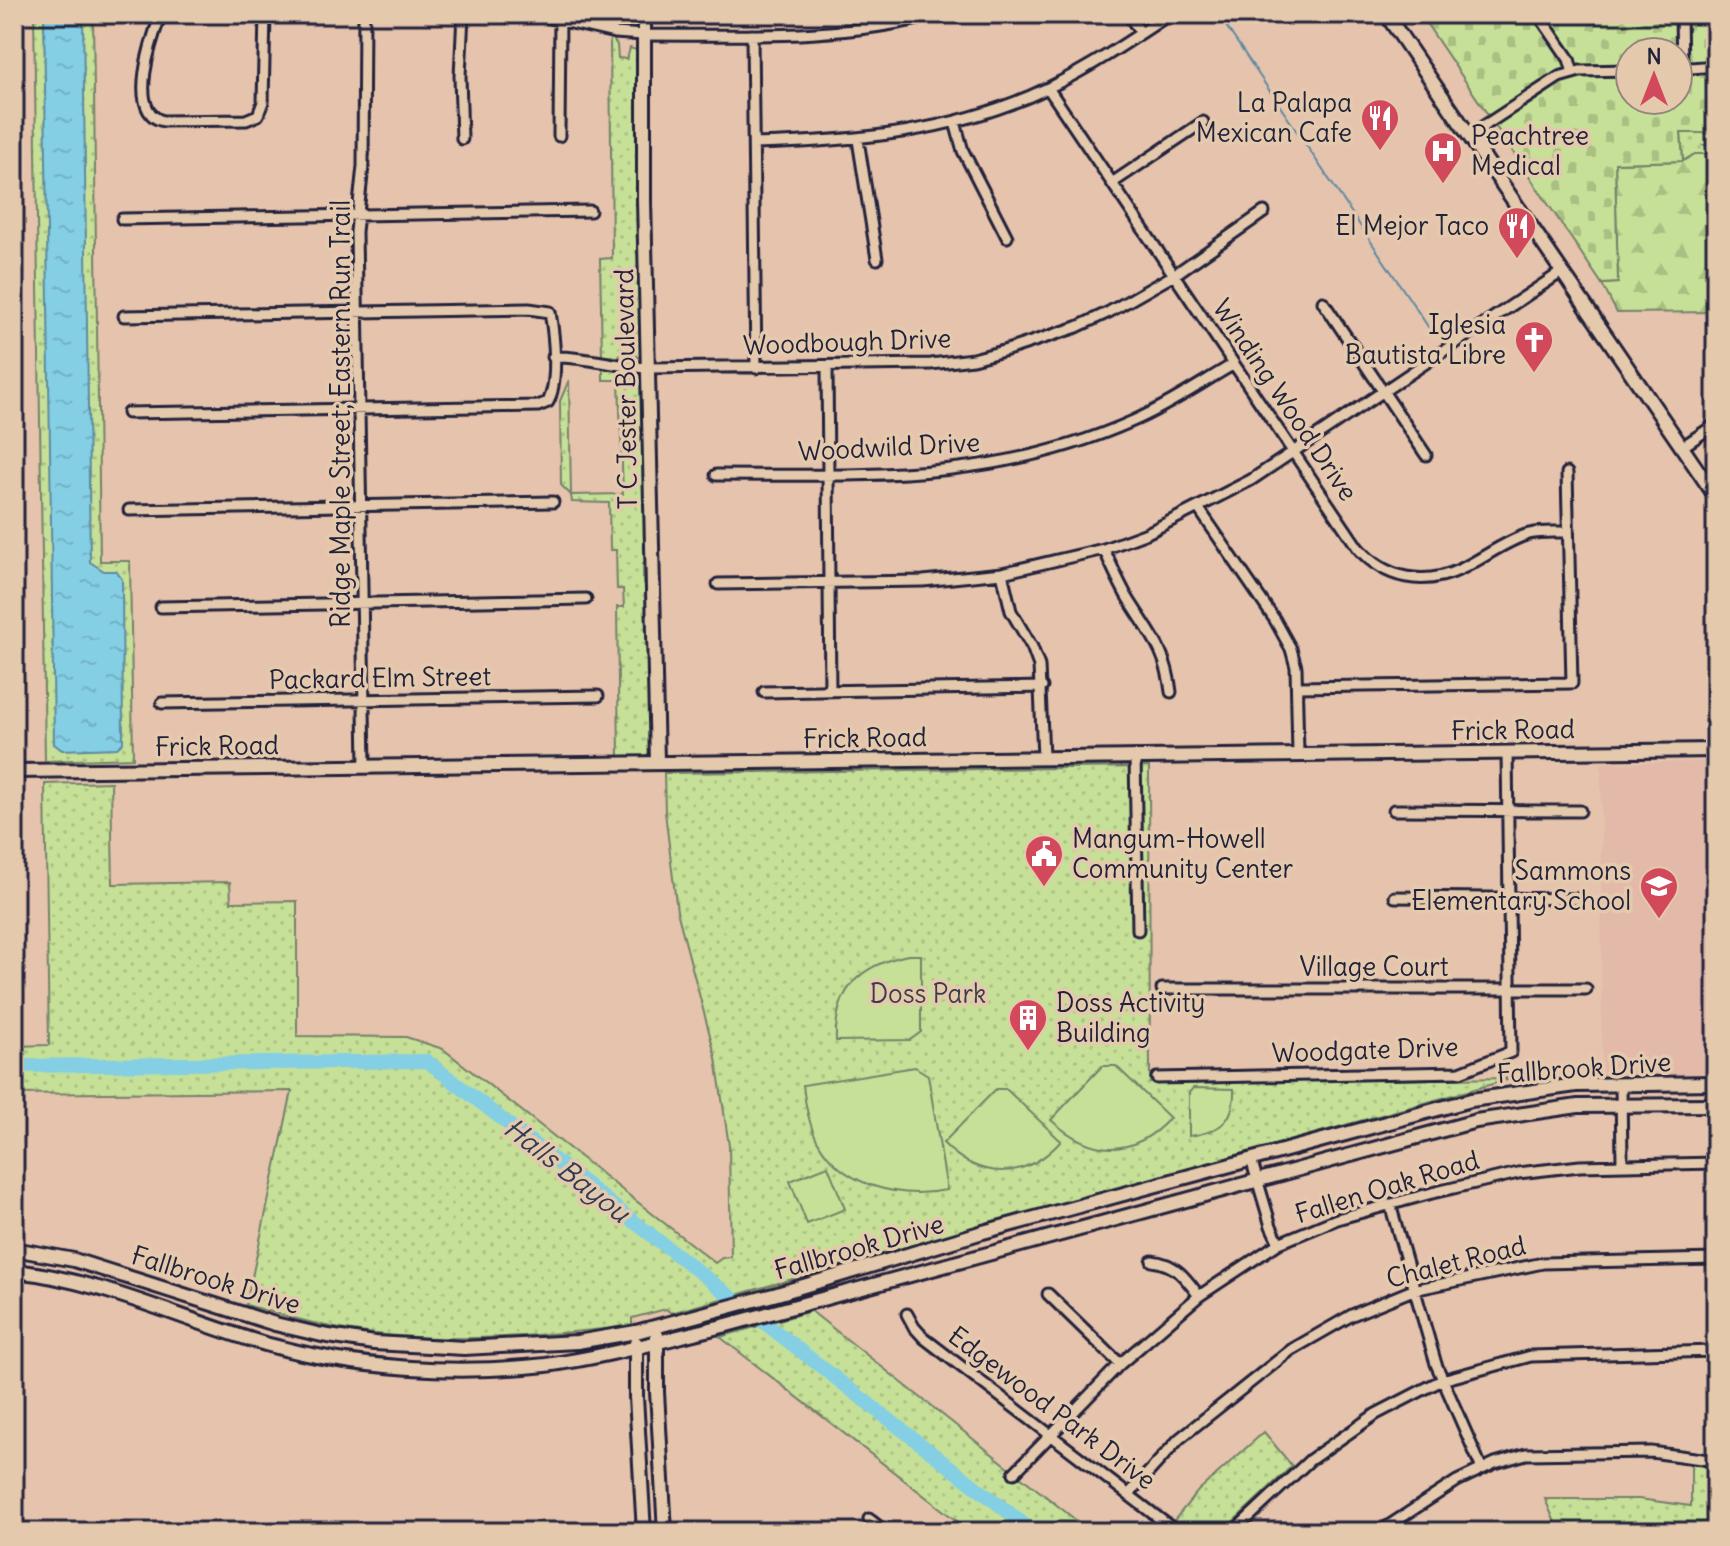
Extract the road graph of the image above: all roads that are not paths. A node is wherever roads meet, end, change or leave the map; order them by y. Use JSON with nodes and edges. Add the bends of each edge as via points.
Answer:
{"nodes":[{"id":1,"x":161,"y":14,"type":"edge"},
{"id":2,"x":265,"y":14,"type":"edge"},
{"id":3,"x":364,"y":14,"type":"edge"},
{"id":4,"x":463,"y":14,"type":"edge"},
{"id":5,"x":533,"y":14,"type":"edge"},
{"id":6,"x":644,"y":14,"type":"edge"},
{"id":7,"x":939,"y":14,"type":"edge"},
{"id":8,"x":1128,"y":14,"type":"edge"},
{"id":9,"x":1170,"y":14,"type":"edge"},
{"id":10,"x":1386,"y":14,"type":"edge"},
{"id":11,"x":1538,"y":14,"type":"edge"},
{"id":12,"x":1681,"y":14,"type":"edge"},
{"id":13,"x":560,"y":16,"type":"edge"},
{"id":14,"x":1141,"y":33,"type":"junction"},
{"id":15,"x":643,"y":35,"type":"junction"},
{"id":16,"x":752,"y":35,"type":"junction"},
{"id":17,"x":1681,"y":36,"type":"edge"},
{"id":18,"x":1716,"y":66,"type":"edge"},
{"id":19,"x":1694,"y":68,"type":"edge"},
{"id":20,"x":1614,"y":71,"type":"edge"},
{"id":21,"x":1573,"y":73,"type":"junction"},
{"id":22,"x":1048,"y":88,"type":"junction"},
{"id":23,"x":955,"y":122,"type":"junction"},
{"id":24,"x":1203,"y":122,"type":"dead end"},
{"id":25,"x":1470,"y":135,"type":"junction"},
{"id":26,"x":559,"y":136,"type":"dead end"},
{"id":27,"x":462,"y":139,"type":"dead end"},
{"id":28,"x":858,"y":140,"type":"junction"},
{"id":29,"x":754,"y":144,"type":"junction"},
{"id":30,"x":1112,"y":183,"type":"junction"},
{"id":31,"x":590,"y":211,"type":"dead end"},
{"id":32,"x":1264,"y":212,"type":"dead end"},
{"id":33,"x":357,"y":215,"type":"junction"},
{"id":34,"x":122,"y":219,"type":"dead end"},
{"id":35,"x":1007,"y":237,"type":"dead end"},
{"id":36,"x":877,"y":259,"type":"dead end"},
{"id":37,"x":1563,"y":271,"type":"junction"},
{"id":38,"x":1174,"y":275,"type":"junction"},
{"id":39,"x":1323,"y":302,"type":"dead end"},
{"id":40,"x":358,"y":312,"type":"junction"},
{"id":41,"x":124,"y":316,"type":"dead end"},
{"id":42,"x":553,"y":357,"type":"junction"},
{"id":43,"x":1234,"y":364,"type":"junction"},
{"id":44,"x":827,"y":367,"type":"junction"},
{"id":45,"x":649,"y":368,"type":"junction"},
{"id":46,"x":756,"y":368,"type":"junction"},
{"id":47,"x":1384,"y":392,"type":"junction"},
{"id":48,"x":359,"y":409,"type":"junction"},
{"id":49,"x":128,"y":413,"type":"dead end"},
{"id":50,"x":1716,"y":424,"type":"edge"},
{"id":51,"x":1682,"y":447,"type":"junction"},
{"id":52,"x":1295,"y":451,"type":"junction"},
{"id":53,"x":1426,"y":455,"type":"dead end"},
{"id":54,"x":1567,"y":473,"type":"dead end"},
{"id":55,"x":716,"y":475,"type":"dead end"},
{"id":56,"x":827,"y":475,"type":"junction"},
{"id":57,"x":1716,"y":497,"type":"edge"},
{"id":58,"x":553,"y":502,"type":"dead end"},
{"id":59,"x":361,"y":506,"type":"junction"},
{"id":60,"x":1199,"y":509,"type":"junction"},
{"id":61,"x":129,"y":510,"type":"dead end"},
{"id":62,"x":1566,"y":532,"type":"junction"},
{"id":63,"x":1104,"y":549,"type":"junction"},
{"id":64,"x":1002,"y":573,"type":"junction"},
{"id":65,"x":828,"y":583,"type":"junction"},
{"id":66,"x":718,"y":584,"type":"dead end"},
{"id":67,"x":586,"y":599,"type":"dead end"},
{"id":68,"x":363,"y":604,"type":"junction"},
{"id":69,"x":161,"y":607,"type":"dead end"},
{"id":70,"x":1042,"y":687,"type":"junction"},
{"id":71,"x":1297,"y":687,"type":"junction"},
{"id":72,"x":830,"y":691,"type":"junction"},
{"id":73,"x":764,"y":692,"type":"dead end"},
{"id":74,"x":1171,"y":692,"type":"dead end"},
{"id":75,"x":598,"y":696,"type":"dead end"},
{"id":76,"x":364,"y":700,"type":"junction"},
{"id":77,"x":162,"y":703,"type":"dead end"},
{"id":78,"x":1716,"y":750,"type":"edge"},
{"id":79,"x":1507,"y":752,"type":"junction"},
{"id":80,"x":1298,"y":754,"type":"junction"},
{"id":81,"x":1135,"y":756,"type":"junction"},
{"id":82,"x":1043,"y":757,"type":"junction"},
{"id":83,"x":657,"y":762,"type":"junction"},
{"id":84,"x":365,"y":766,"type":"junction"},
{"id":85,"x":14,"y":771,"type":"edge"},
{"id":86,"x":1394,"y":810,"type":"dead end"},
{"id":87,"x":1580,"y":811,"type":"dead end"},
{"id":88,"x":1508,"y":812,"type":"junction"},
{"id":89,"x":1395,"y":897,"type":"dead end"},
{"id":90,"x":1508,"y":898,"type":"junction"},
{"id":91,"x":1582,"y":899,"type":"dead end"},
{"id":92,"x":1138,"y":930,"type":"dead end"},
{"id":93,"x":1162,"y":989,"type":"dead end"},
{"id":94,"x":1586,"y":989,"type":"dead end"},
{"id":95,"x":1509,"y":990,"type":"junction"},
{"id":96,"x":1157,"y":1078,"type":"dead end"},
{"id":97,"x":1716,"y":1083,"type":"edge"},
{"id":98,"x":1621,"y":1084,"type":"junction"},
{"id":99,"x":1622,"y":1105,"type":"junction"},
{"id":100,"x":1716,"y":1105,"type":"edge"},
{"id":101,"x":1433,"y":1109,"type":"junction"},
{"id":102,"x":1439,"y":1130,"type":"junction"},
{"id":103,"x":1251,"y":1159,"type":"junction"},
{"id":104,"x":1716,"y":1163,"type":"edge"},
{"id":105,"x":1622,"y":1164,"type":"junction"},
{"id":106,"x":1258,"y":1179,"type":"junction"},
{"id":107,"x":1390,"y":1204,"type":"junction"},
{"id":108,"x":1069,"y":1209,"type":"junction"},
{"id":109,"x":1075,"y":1229,"type":"junction"},
{"id":110,"x":1279,"y":1243,"type":"junction"},
{"id":111,"x":14,"y":1249,"type":"edge"},
{"id":112,"x":1716,"y":1259,"type":"edge"},
{"id":113,"x":893,"y":1261,"type":"junction"},
{"id":114,"x":1152,"y":1261,"type":"dead end"},
{"id":115,"x":14,"y":1271,"type":"edge"},
{"id":116,"x":898,"y":1278,"type":"junction"},
{"id":117,"x":1413,"y":1290,"type":"junction"},
{"id":118,"x":1048,"y":1294,"type":"dead end"},
{"id":119,"x":1199,"y":1296,"type":"junction"},
{"id":120,"x":907,"y":1314,"type":"dead end"},
{"id":121,"x":657,"y":1326,"type":"junction"},
{"id":122,"x":636,"y":1332,"type":"junction"},
{"id":123,"x":657,"y":1342,"type":"junction"},
{"id":124,"x":636,"y":1348,"type":"junction"},
{"id":125,"x":1716,"y":1351,"type":"edge"},
{"id":126,"x":1120,"y":1364,"type":"junction"},
{"id":127,"x":1442,"y":1380,"type":"junction"},
{"id":128,"x":1050,"y":1434,"type":"junction"},
{"id":129,"x":1716,"y":1461,"type":"edge"},
{"id":130,"x":1482,"y":1469,"type":"junction"},
{"id":131,"x":1014,"y":1473,"type":"dead end"},
{"id":132,"x":1129,"y":1494,"type":"junction"},
{"id":133,"x":869,"y":1519,"type":"dead end"},
{"id":134,"x":644,"y":1532,"type":"edge"},
{"id":135,"x":665,"y":1532,"type":"edge"},
{"id":136,"x":886,"y":1532,"type":"edge"},
{"id":137,"x":1177,"y":1532,"type":"edge"},
{"id":138,"x":1233,"y":1532,"type":"edge"},
{"id":139,"x":1379,"y":1532,"type":"edge"}],
"edges":[{"from":1,"to":2,"type":"street","via":[[146,62],[145,105],[151,116],[163,121],[246,120],[258,115],[263,102]]},
{"from":3,"to":33,"type":"street","name":"Ridge Maple Street; Eastern Run Trail","via":[[363,166]]},
{"from":4,"to":27,"type":"street"},
{"from":5,"to":13,"type":"street"},
{"from":6,"to":15,"type":"main road","name":"T C Jester Boulevard"},
{"from":7,"to":16,"type":"street","via":[[850,31]]},
{"from":8,"to":14,"type":"street"},
{"from":9,"to":14,"type":"street"},
{"from":10,"to":25,"type":"main road"},
{"from":11,"to":21,"type":"street"},
{"from":12,"to":17,"type":"street"},
{"from":13,"to":15,"type":"street","via":[[615,33]]},
{"from":13,"to":26,"type":"street"},
{"from":14,"to":22,"type":"street"},
{"from":15,"to":16,"type":"street"},
{"from":15,"to":45,"type":"main road","name":"T C Jester Boulevard"},
{"from":16,"to":29,"type":"street"},
{"from":18,"to":19,"type":"street"},
{"from":20,"to":21,"type":"street"},
{"from":21,"to":25,"type":"street"},
{"from":22,"to":23,"type":"street"},
{"from":22,"to":30,"type":"street","name":"Winding Wood Drive"},
{"from":23,"to":28,"type":"street"},
{"from":23,"to":35,"type":"street","via":[[963,151]]},
{"from":24,"to":30,"type":"street"},
{"from":25,"to":37,"type":"main road"},
{"from":28,"to":29,"type":"street"},
{"from":28,"to":36,"type":"street"},
{"from":29,"to":46,"type":"street"},
{"from":30,"to":38,"type":"street","name":"Winding Wood Drive"},
{"from":31,"to":33,"type":"street"},
{"from":32,"to":38,"type":"street","name":"Woodbough Drive"},
{"from":33,"to":34,"type":"street"},
{"from":33,"to":40,"type":"street","name":"Ridge Maple Street; Eastern Run Trail"},
{"from":37,"to":47,"type":"street"},
{"from":37,"to":51,"type":"main road"},
{"from":38,"to":43,"type":"street","name":"Winding Wood Drive"},
{"from":38,"to":44,"type":"street","name":"Woodbough Drive","via":[[1077,327],[1007,350],[931,364]]},
{"from":39,"to":47,"type":"street"},
{"from":40,"to":41,"type":"street"},
{"from":40,"to":42,"type":"street","via":[[550,312]]},
{"from":40,"to":48,"type":"street","name":"Ridge Maple Street; Eastern Run Trail"},
{"from":42,"to":45,"type":"street","name":"Woodbough Drive"},
{"from":42,"to":48,"type":"street","via":[[554,391],[538,406]]},
{"from":43,"to":52,"type":"street","name":"Winding Wood Drive"},
{"from":43,"to":56,"type":"street","name":"Woodwild Drive","via":[[1136,420],[1013,461],[922,473]]},
{"from":44,"to":46,"type":"street","name":"Woodbough Drive"},
{"from":44,"to":56,"type":"street"},
{"from":45,"to":46,"type":"street","name":"Woodbough Drive"},
{"from":45,"to":83,"type":"main road","name":"T C Jester Boulevard"},
{"from":47,"to":52,"type":"street"},
{"from":47,"to":53,"type":"street"},
{"from":48,"to":49,"type":"street"},
{"from":48,"to":59,"type":"street","name":"Ridge Maple Street; Eastern Run Trail"},
{"from":50,"to":51,"type":"street"},
{"from":51,"to":57,"type":"main road"},
{"from":52,"to":60,"type":"street"},
{"from":52,"to":62,"type":"street","name":"Winding Wood Drive","via":[[1358,548],[1397,576],[1447,574],[1529,534]]},
{"from":54,"to":62,"type":"street"},
{"from":55,"to":56,"type":"street","name":"Woodwild Drive"},
{"from":56,"to":65,"type":"street"},
{"from":58,"to":59,"type":"street"},
{"from":59,"to":61,"type":"street"},
{"from":59,"to":68,"type":"street","name":"Ridge Maple Street; Eastern Run Trail"},
{"from":60,"to":63,"type":"street"},
{"from":60,"to":71,"type":"street","via":[[1284,634]]},
{"from":62,"to":71,"type":"street","via":[[1572,683]]},
{"from":63,"to":64,"type":"street"},
{"from":63,"to":74,"type":"street","via":[[1163,652]]},
{"from":64,"to":65,"type":"street"},
{"from":64,"to":70,"type":"street","via":[[1011,611],[1039,666]]},
{"from":65,"to":66,"type":"street"},
{"from":65,"to":72,"type":"street"},
{"from":67,"to":68,"type":"street"},
{"from":68,"to":69,"type":"street"},
{"from":68,"to":76,"type":"street","name":"Ridge Maple Street; Eastern Run Trail"},
{"from":70,"to":72,"type":"street"},
{"from":70,"to":82,"type":"street"},
{"from":71,"to":80,"type":"street"},
{"from":72,"to":73,"type":"street"},
{"from":75,"to":76,"type":"street","name":"Packard Elm Street"},
{"from":76,"to":77,"type":"street","name":"Packard Elm Street"},
{"from":76,"to":84,"type":"street","name":"Ridge Maple Street; Eastern Run Trail"},
{"from":78,"to":79,"type":"main road","name":"Frick Road"},
{"from":79,"to":80,"type":"main road","name":"Frick Road"},
{"from":79,"to":88,"type":"street","name":"Woodgate Drive"},
{"from":80,"to":81,"type":"main road","name":"Frick Road"},
{"from":81,"to":82,"type":"main road","name":"Frick Road"},
{"from":81,"to":92,"type":"street"},
{"from":82,"to":83,"type":"main road","name":"Frick Road"},
{"from":83,"to":84,"type":"main road","name":"Frick Road"},
{"from":84,"to":85,"type":"main road","name":"Frick Road"},
{"from":86,"to":88,"type":"street"},
{"from":87,"to":88,"type":"street"},
{"from":88,"to":90,"type":"street","name":"Woodgate Drive"},
{"from":89,"to":90,"type":"street"},
{"from":90,"to":91,"type":"street"},
{"from":90,"to":95,"type":"street","name":"Woodgate Drive"},
{"from":93,"to":95,"type":"street","name":"Village Court"},
{"from":94,"to":95,"type":"street","name":"Village Court"},
{"from":95,"to":96,"type":"street","name":"Woodgate Drive","via":[[1511,1052],[1460,1072]]},
{"from":97,"to":98,"type":"main road","name":"Fallbrook Drive"},
{"from":98,"to":99,"type":"street"},
{"from":98,"to":101,"type":"main road","name":"Fallbrook Drive","via":[[1530,1090]]},
{"from":99,"to":100,"type":"main road","name":"Fallbrook Drive"},
{"from":99,"to":102,"type":"main road","name":"Fallbrook Drive","via":[[1548,1109]]},
{"from":99,"to":105,"type":"street"},
{"from":101,"to":102,"type":"main road"},
{"from":101,"to":103,"type":"main road","name":"Fallbrook Drive"},
{"from":102,"to":106,"type":"main road","name":"Fallbrook Drive"},
{"from":103,"to":106,"type":"street"},
{"from":103,"to":108,"type":"main road","name":"Fallbrook Drive"},
{"from":104,"to":105,"type":"street","name":"Fallen Oak Road"},
{"from":105,"to":107,"type":"street","name":"Fallen Oak Road","via":[[1518,1173]]},
{"from":106,"to":109,"type":"main road","name":"Fallbrook Drive"},
{"from":106,"to":110,"type":"street"},
{"from":107,"to":110,"type":"street","name":"Fallen Oak Road"},
{"from":107,"to":117,"type":"street"},
{"from":108,"to":109,"type":"main road"},
{"from":108,"to":113,"type":"main road","name":"Fallbrook Drive"},
{"from":109,"to":116,"type":"main road","name":"Fallbrook Drive"},
{"from":110,"to":119,"type":"street","name":"Fallen Oak Road"},
{"from":111,"to":122,"type":"main road","name":"Fallbrook Drive","via":[[74,1260],[275,1324],[374,1343],[489,1347]]},
{"from":112,"to":117,"type":"street","name":"Chalet Road","via":[[1543,1263]]},
{"from":113,"to":116,"type":"main road"},
{"from":113,"to":121,"type":"main road","name":"Fallbrook Drive"},
{"from":114,"to":119,"type":"street","via":[[1179,1270]]},
{"from":115,"to":124,"type":"main road","name":"Fallbrook Drive","via":[[126,1297],[269,1345],[371,1364],[502,1368]]},
{"from":116,"to":123,"type":"main road","name":"Fallbrook Drive"},
{"from":117,"to":127,"type":"street"},
{"from":117,"to":132,"type":"street","name":"Chalet Road","via":[[1352,1315],[1291,1350],[1179,1439]]},
{"from":118,"to":126,"type":"street"},
{"from":119,"to":126,"type":"street","name":"Fallen Oak Road"},
{"from":120,"to":128,"type":"street","name":"Edgewood Park Drive","via":[[924,1338]]},
{"from":121,"to":122,"type":"main road","name":"Fallbrook Drive"},
{"from":121,"to":123,"type":"main road"},
{"from":122,"to":124,"type":"main road"},
{"from":123,"to":124,"type":"main road","name":"Fallbrook Drive"},
{"from":123,"to":135,"type":"main road"},
{"from":124,"to":134,"type":"main road"},
{"from":125,"to":127,"type":"street","via":[[1531,1356]]},
{"from":126,"to":128,"type":"street","name":"Fallen Oak Road"},
{"from":127,"to":130,"type":"street"},
{"from":127,"to":138,"type":"street","via":[[1376,1414],[1310,1460]]},
{"from":128,"to":131,"type":"street","name":"Fallen Oak Road"},
{"from":128,"to":132,"type":"street","name":"Edgewood Park Drive"},
{"from":129,"to":130,"type":"street","via":[[1651,1452],[1542,1452]]},
{"from":130,"to":139,"type":"street"},
{"from":132,"to":137,"type":"street","name":"Edgewood Park Drive"},
{"from":133,"to":136,"type":"street"}]}
